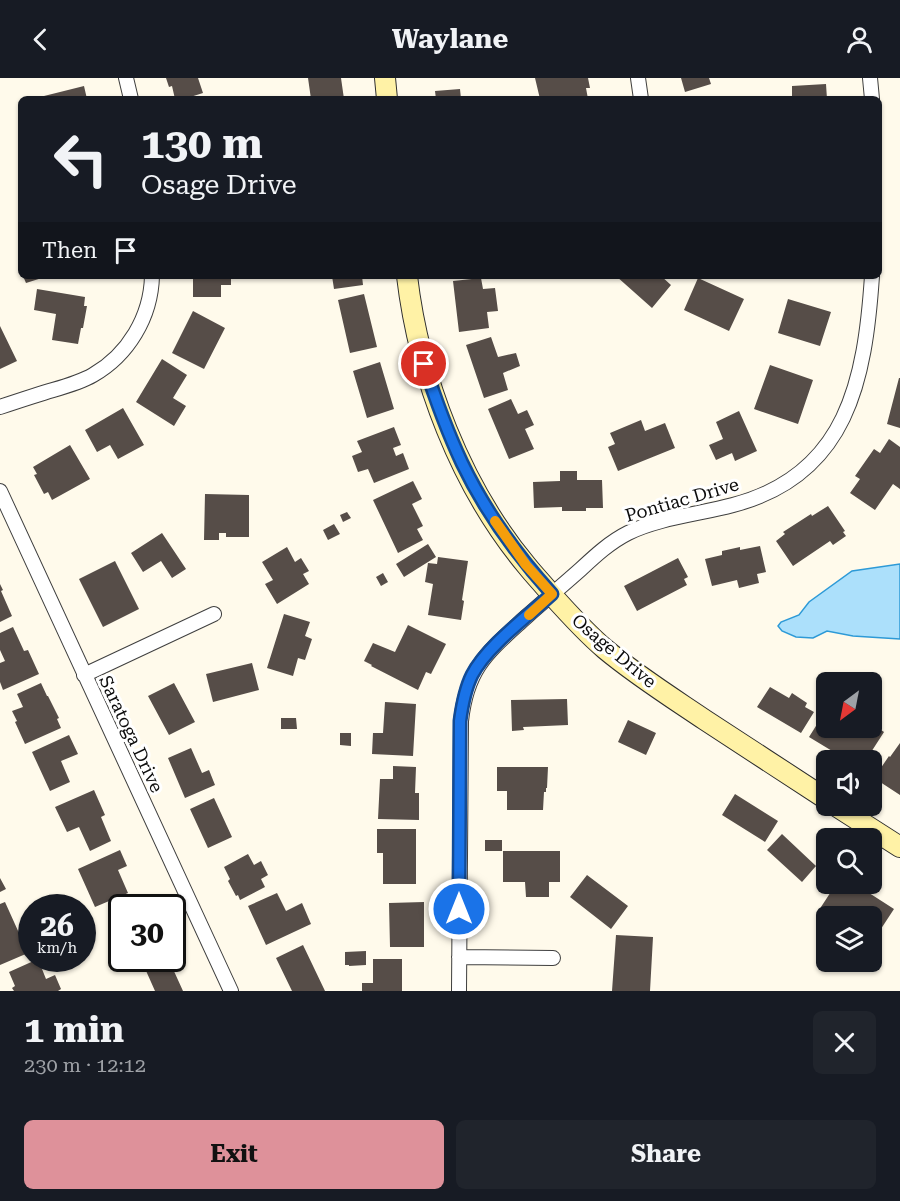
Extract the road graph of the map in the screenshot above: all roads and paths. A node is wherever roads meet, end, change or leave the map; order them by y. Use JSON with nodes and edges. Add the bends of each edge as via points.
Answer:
{"nodes":[{"id":1,"x":126,"y":78,"type":"edge"},
{"id":2,"x":384,"y":78,"type":"edge"},
{"id":3,"x":638,"y":78,"type":"edge"},
{"id":4,"x":870,"y":78,"type":"edge"},
{"id":5,"x":130,"y":96,"type":"edge"},
{"id":6,"x":387,"y":96,"type":"edge"},
{"id":7,"x":641,"y":96,"type":"edge"},
{"id":8,"x":872,"y":96,"type":"edge"},
{"id":9,"x":152,"y":279,"type":"edge"},
{"id":10,"x":407,"y":279,"type":"edge"},
{"id":11,"x":872,"y":279,"type":"edge"},
{"id":12,"x":0,"y":406,"type":"edge"},
{"id":13,"x":0,"y":491,"type":"edge"},
{"id":14,"x":552,"y":594,"type":"junction"},
{"id":15,"x":214,"y":614,"type":"dead end"},
{"id":16,"x":84,"y":675,"type":"junction"},
{"id":17,"x":816,"y":792,"type":"edge"},
{"id":18,"x":852,"y":816,"type":"edge"},
{"id":19,"x":900,"y":847,"type":"edge"},
{"id":20,"x":459,"y":957,"type":"junction"},
{"id":21,"x":553,"y":958,"type":"dead end"},
{"id":22,"x":231,"y":991,"type":"edge"},
{"id":23,"x":459,"y":991,"type":"edge"}],
"edges":[{"from":1,"to":5,"type":"street"},
{"from":2,"to":6,"type":"street"},
{"from":3,"to":7,"type":"street"},
{"from":4,"to":8,"type":"street"},
{"from":9,"to":12,"type":"street","via":[[140,327],[114,361],[78,382]]},
{"from":10,"to":14,"type":"street","name":"Osage Drive","via":[[424,364],[462,463],[497,524]]},
{"from":11,"to":14,"type":"street","name":"Pontiac Drive","via":[[857,383],[836,432],[808,466],[760,496],[627,533]]},
{"from":13,"to":16,"type":"street","name":"Saratoga Drive"},
{"from":14,"to":17,"type":"street","name":"Osage Drive","via":[[585,632],[646,681]]},
{"from":14,"to":20,"type":"street","name":"Pontiac Drive","via":[[491,649],[472,676],[463,702]]},
{"from":15,"to":16,"type":"street"},
{"from":16,"to":22,"type":"street","name":"Saratoga Drive"},
{"from":18,"to":19,"type":"street"},
{"from":20,"to":21,"type":"street"},
{"from":20,"to":23,"type":"street","name":"Pontiac Drive"}]}
